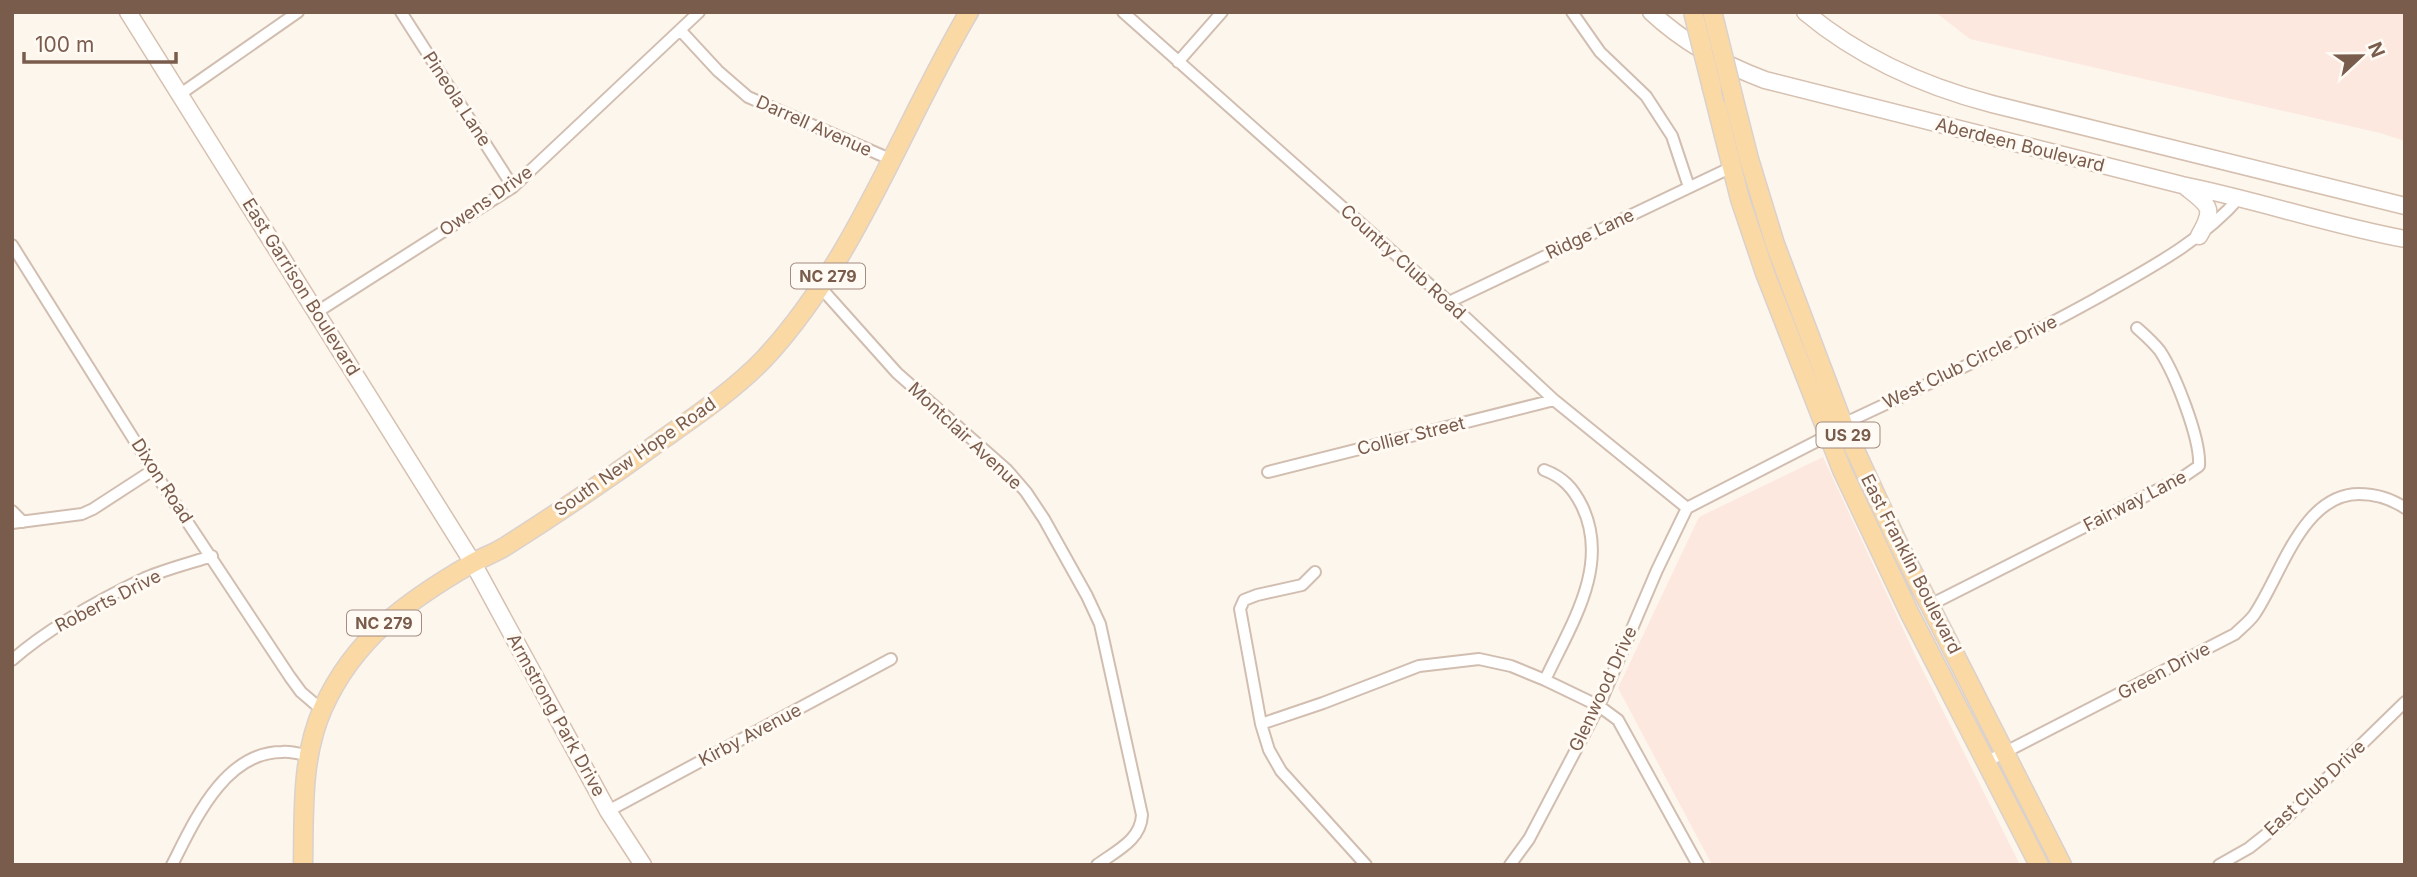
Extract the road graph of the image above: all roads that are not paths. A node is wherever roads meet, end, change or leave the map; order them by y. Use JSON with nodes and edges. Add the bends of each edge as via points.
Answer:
{"nodes":[{"id":1,"x":128,"y":12,"type":"edge"},
{"id":2,"x":298,"y":12,"type":"edge"},
{"id":3,"x":401,"y":12,"type":"edge"},
{"id":4,"x":699,"y":12,"type":"edge"},
{"id":5,"x":969,"y":12,"type":"edge"},
{"id":6,"x":1123,"y":12,"type":"edge"},
{"id":7,"x":1222,"y":12,"type":"edge"},
{"id":8,"x":1572,"y":12,"type":"edge"},
{"id":9,"x":1651,"y":12,"type":"edge"},
{"id":10,"x":1693,"y":12,"type":"edge"},
{"id":11,"x":1805,"y":12,"type":"edge"},
{"id":12,"x":1712,"y":14,"type":"edge"},
{"id":13,"x":681,"y":31,"type":"junction"},
{"id":14,"x":1178,"y":62,"type":"junction"},
{"id":15,"x":178,"y":95,"type":"junction"},
{"id":16,"x":890,"y":159,"type":"junction"},
{"id":17,"x":1732,"y":167,"type":"junction"},
{"id":18,"x":2182,"y":185,"type":"junction"},
{"id":19,"x":513,"y":187,"type":"junction"},
{"id":20,"x":1689,"y":187,"type":"junction"},
{"id":21,"x":2240,"y":197,"type":"junction"},
{"id":22,"x":2405,"y":206,"type":"edge"},
{"id":23,"x":2199,"y":236,"type":"junction"},
{"id":24,"x":2405,"y":239,"type":"edge"},
{"id":25,"x":12,"y":245,"type":"edge"},
{"id":26,"x":821,"y":288,"type":"junction"},
{"id":27,"x":1448,"y":302,"type":"junction"},
{"id":28,"x":317,"y":312,"type":"junction"},
{"id":29,"x":2137,"y":328,"type":"dead end"},
{"id":30,"x":1554,"y":400,"type":"junction"},
{"id":31,"x":1836,"y":430,"type":"junction"},
{"id":32,"x":153,"y":470,"type":"junction"},
{"id":33,"x":1544,"y":470,"type":"dead end"},
{"id":34,"x":1268,"y":472,"type":"dead end"},
{"id":35,"x":1687,"y":508,"type":"junction"},
{"id":36,"x":2405,"y":508,"type":"edge"},
{"id":37,"x":12,"y":512,"type":"edge"},
{"id":38,"x":18,"y":523,"type":"edge"},
{"id":39,"x":212,"y":556,"type":"junction"},
{"id":40,"x":473,"y":563,"type":"junction"},
{"id":41,"x":1315,"y":572,"type":"dead end"},
{"id":42,"x":1930,"y":605,"type":"junction"},
{"id":43,"x":891,"y":659,"type":"dead end"},
{"id":44,"x":12,"y":660,"type":"edge"},
{"id":45,"x":1545,"y":680,"type":"junction"},
{"id":46,"x":2405,"y":702,"type":"edge"},
{"id":47,"x":1600,"y":706,"type":"junction"},
{"id":48,"x":322,"y":710,"type":"junction"},
{"id":49,"x":1261,"y":724,"type":"junction"},
{"id":50,"x":2007,"y":752,"type":"junction"},
{"id":51,"x":309,"y":756,"type":"junction"},
{"id":52,"x":1986,"y":762,"type":"junction"},
{"id":53,"x":608,"y":811,"type":"junction"},
{"id":54,"x":173,"y":865,"type":"edge"},
{"id":55,"x":303,"y":865,"type":"edge"},
{"id":56,"x":643,"y":865,"type":"edge"},
{"id":57,"x":1097,"y":865,"type":"edge"},
{"id":58,"x":1366,"y":865,"type":"edge"},
{"id":59,"x":1510,"y":865,"type":"edge"},
{"id":60,"x":1699,"y":865,"type":"edge"},
{"id":61,"x":2039,"y":865,"type":"edge"},
{"id":62,"x":2062,"y":865,"type":"edge"},
{"id":63,"x":2219,"y":865,"type":"edge"}],
"edges":[{"from":1,"to":15,"type":"main road","name":"East Garrison Boulevard"},
{"from":2,"to":15,"type":"street"},
{"from":3,"to":19,"type":"street","name":"Pineola Lane"},
{"from":4,"to":13,"type":"street","name":"Owens Drive"},
{"from":5,"to":16,"type":"main road","name":"South New Hope Road","number":"NC 279"},
{"from":6,"to":14,"type":"street","name":"Country Club Road"},
{"from":7,"to":14,"type":"street"},
{"from":8,"to":20,"type":"street","via":[[1600,52],[1646,96],[1672,136]]},
{"from":9,"to":18,"type":"main road","name":"Aberdeen Boulevard","via":[[1698,47],[1765,80]]},
{"from":10,"to":17,"type":"main road","name":"East Franklin Boulevard","number":"US 29","bridge":true},
{"from":11,"to":22,"type":"main road","name":"Aberdeen Boulevard","via":[[1868,56],[1947,92]]},
{"from":12,"to":31,"type":"main road","name":"East Franklin Boulevard","number":"US 29","bridge":true,"via":[[1749,159]]},
{"from":13,"to":16,"type":"street","name":"Darrell Avenue","via":[[748,97]]},
{"from":13,"to":19,"type":"street","name":"Owens Drive"},
{"from":14,"to":27,"type":"street","name":"Country Club Road"},
{"from":15,"to":28,"type":"main road","name":"East Garrison Boulevard"},
{"from":16,"to":26,"type":"main road","name":"South New Hope Road","number":"NC 279"},
{"from":17,"to":20,"type":"street","name":"Ridge Lane"},
{"from":17,"to":31,"type":"main road","name":"East Franklin Boulevard","number":"US 29","via":[[1765,273]]},
{"from":18,"to":21,"type":"main road","name":"Aberdeen Boulevard"},
{"from":18,"to":23,"type":"main road","via":[[2207,205],[2209,219]]},
{"from":19,"to":28,"type":"street","name":"Owens Drive"},
{"from":20,"to":27,"type":"street","name":"Ridge Lane"},
{"from":21,"to":23,"type":"street","name":"West Club Circle Drive"},
{"from":21,"to":24,"type":"main road","name":"Aberdeen Boulevard"},
{"from":23,"to":31,"type":"street","name":"West Club Circle Drive","via":[[2041,328]]},
{"from":25,"to":32,"type":"street","name":"Dixon Road"},
{"from":26,"to":40,"type":"main road","name":"South New Hope Road","number":"NC 279","via":[[786,333],[734,386],[567,507]]},
{"from":26,"to":57,"type":"street","name":"Montclair Avenue","via":[[897,373],[989,453],[1026,492],[1094,609],[1106,645],[1142,816],[1133,839]]},
{"from":27,"to":30,"type":"street","name":"Country Club Road"},
{"from":28,"to":40,"type":"main road","name":"East Garrison Boulevard"},
{"from":29,"to":42,"type":"street","name":"Fairway Lane","via":[[2170,368],[2196,440],[2200,466]]},
{"from":30,"to":34,"type":"street","name":"Collier Street"},
{"from":30,"to":35,"type":"street","name":"Country Club Road"},
{"from":31,"to":35,"type":"street","name":"West Club Circle Drive"},
{"from":31,"to":42,"type":"main road","name":"East Franklin Boulevard","number":"US 29"},
{"from":31,"to":52,"type":"main road","name":"East Franklin Boulevard","number":"US 29","via":[[1864,519]]},
{"from":32,"to":38,"type":"street","via":[[82,514]]},
{"from":32,"to":39,"type":"street","name":"Dixon Road"},
{"from":33,"to":45,"type":"street","via":[[1559,476],[1574,492],[1588,520],[1592,547],[1583,598]]},
{"from":35,"to":47,"type":"street","name":"Glenwood Drive"},
{"from":36,"to":50,"type":"street","name":"Green Drive","via":[[2375,494],[2330,502],[2299,534],[2256,612],[2235,634]]},
{"from":37,"to":38,"type":"street"},
{"from":39,"to":44,"type":"street","name":"Roberts Drive","via":[[147,577],[66,621]]},
{"from":39,"to":48,"type":"street","name":"Dixon Road","via":[[295,684]]},
{"from":40,"to":48,"type":"main road","name":"South New Hope Road","number":"NC 279","via":[[373,632],[345,667]]},
{"from":40,"to":53,"type":"main road","name":"Armstrong Park Drive"},
{"from":41,"to":49,"type":"street","via":[[1302,584],[1244,600],[1240,609]]},
{"from":42,"to":50,"type":"main road","name":"East Franklin Boulevard","number":"US 29"},
{"from":43,"to":53,"type":"street","name":"Kirby Avenue"},
{"from":45,"to":47,"type":"street"},
{"from":45,"to":49,"type":"street","via":[[1479,659],[1450,660],[1419,666]]},
{"from":46,"to":63,"type":"street","name":"East Club Drive","via":[[2292,813],[2249,848]]},
{"from":47,"to":59,"type":"street","name":"Glenwood Drive","via":[[1529,839]]},
{"from":47,"to":60,"type":"street","via":[[1618,720]]},
{"from":48,"to":51,"type":"main road","name":"South New Hope Road","number":"NC 279"},
{"from":49,"to":58,"type":"street","via":[[1281,771]]},
{"from":50,"to":52,"type":"street","name":"Green Drive"},
{"from":50,"to":62,"type":"main road","name":"East Franklin Boulevard","number":"US 29"},
{"from":51,"to":54,"type":"street","via":[[274,752],[231,774],[204,805]]},
{"from":51,"to":55,"type":"main road","name":"South New Hope Road","number":"NC 279"},
{"from":52,"to":61,"type":"main road","name":"East Franklin Boulevard","number":"US 29"},
{"from":53,"to":56,"type":"main road","name":"Armstrong Park Drive"}]}
